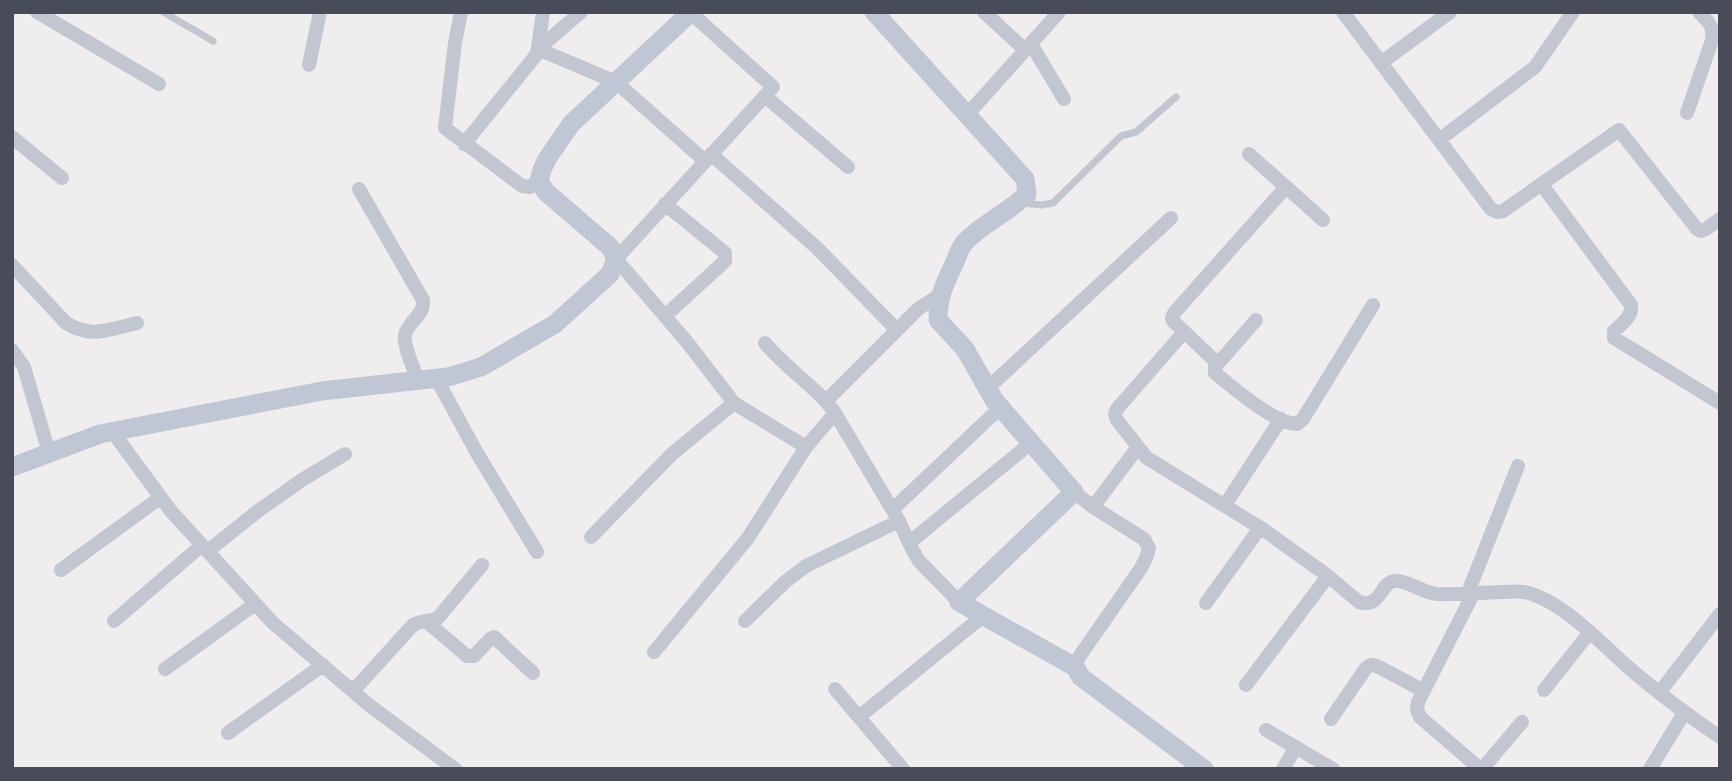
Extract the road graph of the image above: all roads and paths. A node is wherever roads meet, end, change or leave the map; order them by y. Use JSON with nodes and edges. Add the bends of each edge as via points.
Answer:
{"nodes":[{"id":1,"x":37,"y":12,"type":"edge"},
{"id":2,"x":163,"y":12,"type":"edge"},
{"id":3,"x":320,"y":12,"type":"edge"},
{"id":4,"x":460,"y":12,"type":"edge"},
{"id":5,"x":543,"y":12,"type":"edge"},
{"id":6,"x":581,"y":12,"type":"edge"},
{"id":7,"x":984,"y":12,"type":"edge"},
{"id":8,"x":1059,"y":12,"type":"edge"},
{"id":9,"x":1343,"y":12,"type":"edge"},
{"id":10,"x":1450,"y":12,"type":"edge"},
{"id":11,"x":1573,"y":12,"type":"edge"},
{"id":12,"x":1699,"y":12,"type":"edge"},
{"id":13,"x":877,"y":13,"type":"edge"},
{"id":14,"x":684,"y":14,"type":"edge"},
{"id":15,"x":212,"y":41,"type":"dead end"},
{"id":16,"x":1028,"y":47,"type":"junction"},
{"id":17,"x":538,"y":49,"type":"junction"},
{"id":18,"x":1381,"y":63,"type":"junction"},
{"id":19,"x":309,"y":65,"type":"dead end"},
{"id":20,"x":616,"y":82,"type":"junction"},
{"id":21,"x":159,"y":84,"type":"dead end"},
{"id":22,"x":765,"y":96,"type":"junction"},
{"id":23,"x":1176,"y":97,"type":"dead end"},
{"id":24,"x":1064,"y":99,"type":"dead end"},
{"id":25,"x":1687,"y":113,"type":"dead end"},
{"id":26,"x":967,"y":115,"type":"junction"},
{"id":27,"x":12,"y":137,"type":"edge"},
{"id":28,"x":1439,"y":140,"type":"junction"},
{"id":29,"x":464,"y":144,"type":"junction"},
{"id":30,"x":1249,"y":154,"type":"dead end"},
{"id":31,"x":708,"y":158,"type":"junction"},
{"id":32,"x":849,"y":167,"type":"dead end"},
{"id":33,"x":62,"y":178,"type":"dead end"},
{"id":34,"x":539,"y":181,"type":"junction"},
{"id":35,"x":1542,"y":185,"type":"junction"},
{"id":36,"x":1286,"y":187,"type":"junction"},
{"id":37,"x":359,"y":189,"type":"dead end"},
{"id":38,"x":1018,"y":203,"type":"junction"},
{"id":39,"x":665,"y":204,"type":"junction"},
{"id":40,"x":1171,"y":218,"type":"dead end"},
{"id":41,"x":1720,"y":219,"type":"edge"},
{"id":42,"x":1323,"y":220,"type":"dead end"},
{"id":43,"x":616,"y":259,"type":"junction"},
{"id":44,"x":12,"y":265,"type":"edge"},
{"id":45,"x":941,"y":294,"type":"junction"},
{"id":46,"x":1373,"y":305,"type":"dead end"},
{"id":47,"x":664,"y":316,"type":"junction"},
{"id":48,"x":1256,"y":320,"type":"dead end"},
{"id":49,"x":137,"y":323,"type":"dead end"},
{"id":50,"x":897,"y":330,"type":"junction"},
{"id":51,"x":1184,"y":332,"type":"junction"},
{"id":52,"x":765,"y":344,"type":"dead end"},
{"id":53,"x":12,"y":350,"type":"edge"},
{"id":54,"x":1216,"y":366,"type":"junction"},
{"id":55,"x":427,"y":379,"type":"junction"},
{"id":56,"x":988,"y":388,"type":"junction"},
{"id":57,"x":826,"y":401,"type":"junction"},
{"id":58,"x":734,"y":402,"type":"junction"},
{"id":59,"x":1720,"y":403,"type":"edge"},
{"id":60,"x":1001,"y":407,"type":"junction"},
{"id":61,"x":835,"y":413,"type":"junction"},
{"id":62,"x":1281,"y":419,"type":"junction"},
{"id":63,"x":112,"y":431,"type":"junction"},
{"id":64,"x":1032,"y":442,"type":"junction"},
{"id":65,"x":806,"y":447,"type":"junction"},
{"id":66,"x":1138,"y":447,"type":"junction"},
{"id":67,"x":49,"y":453,"type":"junction"},
{"id":68,"x":345,"y":454,"type":"dead end"},
{"id":69,"x":1518,"y":466,"type":"dead end"},
{"id":70,"x":12,"y":467,"type":"edge"},
{"id":71,"x":1074,"y":492,"type":"junction"},
{"id":72,"x":160,"y":497,"type":"junction"},
{"id":73,"x":1224,"y":505,"type":"junction"},
{"id":74,"x":1093,"y":507,"type":"junction"},
{"id":75,"x":896,"y":515,"type":"junction"},
{"id":76,"x":1260,"y":528,"type":"junction"},
{"id":77,"x":591,"y":537,"type":"dead end"},
{"id":78,"x":909,"y":543,"type":"junction"},
{"id":79,"x":205,"y":548,"type":"junction"},
{"id":80,"x":537,"y":552,"type":"dead end"},
{"id":81,"x":482,"y":565,"type":"dead end"},
{"id":82,"x":61,"y":570,"type":"dead end"},
{"id":83,"x":1328,"y":576,"type":"junction"},
{"id":84,"x":1470,"y":594,"type":"junction"},
{"id":85,"x":959,"y":602,"type":"junction"},
{"id":86,"x":1206,"y":603,"type":"dead end"},
{"id":87,"x":255,"y":604,"type":"junction"},
{"id":88,"x":1720,"y":614,"type":"edge"},
{"id":89,"x":983,"y":616,"type":"junction"},
{"id":90,"x":114,"y":621,"type":"dead end"},
{"id":91,"x":426,"y":621,"type":"junction"},
{"id":92,"x":745,"y":621,"type":"dead end"},
{"id":93,"x":1590,"y":632,"type":"junction"},
{"id":94,"x":654,"y":652,"type":"dead end"},
{"id":95,"x":323,"y":665,"type":"junction"},
{"id":96,"x":1075,"y":667,"type":"junction"},
{"id":97,"x":165,"y":669,"type":"dead end"},
{"id":98,"x":533,"y":673,"type":"dead end"},
{"id":99,"x":1246,"y":685,"type":"dead end"},
{"id":100,"x":835,"y":689,"type":"dead end"},
{"id":101,"x":1544,"y":690,"type":"dead end"},
{"id":102,"x":353,"y":691,"type":"junction"},
{"id":103,"x":1423,"y":691,"type":"junction"},
{"id":104,"x":1659,"y":693,"type":"junction"},
{"id":105,"x":1684,"y":713,"type":"junction"},
{"id":106,"x":859,"y":717,"type":"junction"},
{"id":107,"x":1331,"y":719,"type":"dead end"},
{"id":108,"x":1521,"y":722,"type":"dead end"},
{"id":109,"x":1266,"y":730,"type":"dead end"},
{"id":110,"x":228,"y":733,"type":"dead end"},
{"id":111,"x":1720,"y":737,"type":"edge"},
{"id":112,"x":1296,"y":747,"type":"junction"},
{"id":113,"x":1481,"y":768,"type":"edge"},
{"id":114,"x":455,"y":769,"type":"edge"},
{"id":115,"x":903,"y":769,"type":"edge"},
{"id":116,"x":1204,"y":769,"type":"edge"},
{"id":117,"x":1283,"y":769,"type":"edge"},
{"id":118,"x":1332,"y":769,"type":"edge"},
{"id":119,"x":1650,"y":769,"type":"edge"}],
"edges":[{"from":1,"to":21,"type":"street"},
{"from":2,"to":15,"type":"lane"},
{"from":3,"to":19,"type":"street"},
{"from":4,"to":29,"type":"street","via":[[444,124]]},
{"from":5,"to":17,"type":"street"},
{"from":6,"to":17,"type":"street"},
{"from":7,"to":16,"type":"street"},
{"from":8,"to":16,"type":"street"},
{"from":9,"to":18,"type":"street"},
{"from":10,"to":18,"type":"street"},
{"from":11,"to":28,"type":"street","via":[[1535,67]]},
{"from":12,"to":25,"type":"street","via":[[1713,30],[1712,40]]},
{"from":13,"to":26,"type":"street"},
{"from":14,"to":20,"type":"street"},
{"from":14,"to":22,"type":"street","via":[[773,87]]},
{"from":16,"to":24,"type":"street"},
{"from":16,"to":26,"type":"street"},
{"from":17,"to":20,"type":"street"},
{"from":17,"to":29,"type":"street"},
{"from":18,"to":28,"type":"street"},
{"from":20,"to":31,"type":"street"},
{"from":20,"to":34,"type":"street","via":[[571,124],[547,159]]},
{"from":22,"to":31,"type":"street"},
{"from":22,"to":32,"type":"street"},
{"from":23,"to":38,"type":"lane","via":[[1136,132],[1121,136],[1053,203]]},
{"from":26,"to":38,"type":"street","via":[[1025,179],[1027,194]]},
{"from":27,"to":33,"type":"street"},
{"from":28,"to":35,"type":"street","via":[[1497,212]]},
{"from":29,"to":34,"type":"street","via":[[522,186]]},
{"from":30,"to":36,"type":"street"},
{"from":31,"to":39,"type":"street"},
{"from":31,"to":50,"type":"street","via":[[817,248]]},
{"from":34,"to":43,"type":"street","via":[[611,248]]},
{"from":35,"to":41,"type":"street","via":[[1619,130],[1697,229],[1706,229]]},
{"from":35,"to":59,"type":"street","via":[[1631,305],[1630,315],[1614,331],[1614,338]]},
{"from":36,"to":42,"type":"street"},
{"from":36,"to":51,"type":"street","via":[[1174,313],[1173,321]]},
{"from":37,"to":55,"type":"street","via":[[423,300],[405,341]]},
{"from":38,"to":45,"type":"street","via":[[963,243]]},
{"from":39,"to":43,"type":"street"},
{"from":39,"to":47,"type":"street","via":[[726,257]]},
{"from":40,"to":56,"type":"street"},
{"from":43,"to":47,"type":"street"},
{"from":43,"to":55,"type":"street","via":[[611,274],[555,324],[481,366]]},
{"from":44,"to":49,"type":"street","via":[[74,328],[94,333]]},
{"from":45,"to":50,"type":"street"},
{"from":45,"to":56,"type":"street","via":[[938,320],[965,349]]},
{"from":46,"to":62,"type":"street","via":[[1303,419],[1292,424]]},
{"from":47,"to":58,"type":"street"},
{"from":48,"to":54,"type":"street"},
{"from":50,"to":57,"type":"street"},
{"from":51,"to":54,"type":"street"},
{"from":51,"to":66,"type":"street","via":[[1117,409],[1117,420]]},
{"from":52,"to":57,"type":"street"},
{"from":53,"to":67,"type":"street","via":[[24,367]]},
{"from":54,"to":62,"type":"street","via":[[1215,373]]},
{"from":55,"to":63,"type":"street","via":[[322,391]]},
{"from":55,"to":80,"type":"street"},
{"from":56,"to":60,"type":"street"},
{"from":57,"to":61,"type":"street"},
{"from":58,"to":65,"type":"street"},
{"from":58,"to":77,"type":"street","via":[[672,453]]},
{"from":60,"to":64,"type":"street"},
{"from":60,"to":75,"type":"street"},
{"from":61,"to":65,"type":"street"},
{"from":61,"to":75,"type":"street"},
{"from":62,"to":73,"type":"street"},
{"from":63,"to":67,"type":"street"},
{"from":63,"to":72,"type":"street"},
{"from":64,"to":71,"type":"street"},
{"from":64,"to":78,"type":"street"},
{"from":65,"to":94,"type":"street","via":[[748,538]]},
{"from":66,"to":73,"type":"street","via":[[1147,458]]},
{"from":66,"to":74,"type":"street"},
{"from":67,"to":70,"type":"street"},
{"from":68,"to":79,"type":"street"},
{"from":69,"to":84,"type":"street"},
{"from":71,"to":74,"type":"street"},
{"from":71,"to":85,"type":"street"},
{"from":72,"to":79,"type":"street"},
{"from":72,"to":82,"type":"street"},
{"from":73,"to":76,"type":"street"},
{"from":74,"to":96,"type":"street","via":[[1144,539],[1149,548],[1142,568]]},
{"from":75,"to":78,"type":"street"},
{"from":75,"to":92,"type":"street","via":[[806,566]]},
{"from":76,"to":83,"type":"street"},
{"from":76,"to":86,"type":"street"},
{"from":78,"to":85,"type":"street","via":[[924,567]]},
{"from":79,"to":87,"type":"street"},
{"from":79,"to":90,"type":"street"},
{"from":81,"to":91,"type":"street","via":[[438,618]]},
{"from":83,"to":84,"type":"street","via":[[1364,603],[1376,600],[1392,581],[1400,580],[1434,594]]},
{"from":83,"to":99,"type":"street"},
{"from":84,"to":93,"type":"street","via":[[1522,592],[1540,597]]},
{"from":84,"to":103,"type":"street"},
{"from":85,"to":89,"type":"street"},
{"from":87,"to":95,"type":"street"},
{"from":87,"to":97,"type":"street"},
{"from":88,"to":104,"type":"street"},
{"from":89,"to":96,"type":"street"},
{"from":89,"to":106,"type":"street"},
{"from":91,"to":98,"type":"street","via":[[471,657],[497,638]]},
{"from":91,"to":102,"type":"street","via":[[413,625]]},
{"from":93,"to":101,"type":"street"},
{"from":93,"to":104,"type":"street"},
{"from":95,"to":102,"type":"street"},
{"from":95,"to":110,"type":"street"},
{"from":96,"to":116,"type":"street","via":[[1081,677]]},
{"from":100,"to":106,"type":"street"},
{"from":102,"to":114,"type":"street"},
{"from":103,"to":107,"type":"street","via":[[1371,665]]},
{"from":103,"to":113,"type":"street","via":[[1417,709],[1420,717]]},
{"from":104,"to":105,"type":"street"},
{"from":105,"to":111,"type":"street"},
{"from":105,"to":119,"type":"street"},
{"from":106,"to":115,"type":"street"},
{"from":108,"to":113,"type":"street"},
{"from":109,"to":112,"type":"street"},
{"from":112,"to":117,"type":"street"},
{"from":112,"to":118,"type":"street"}]}
